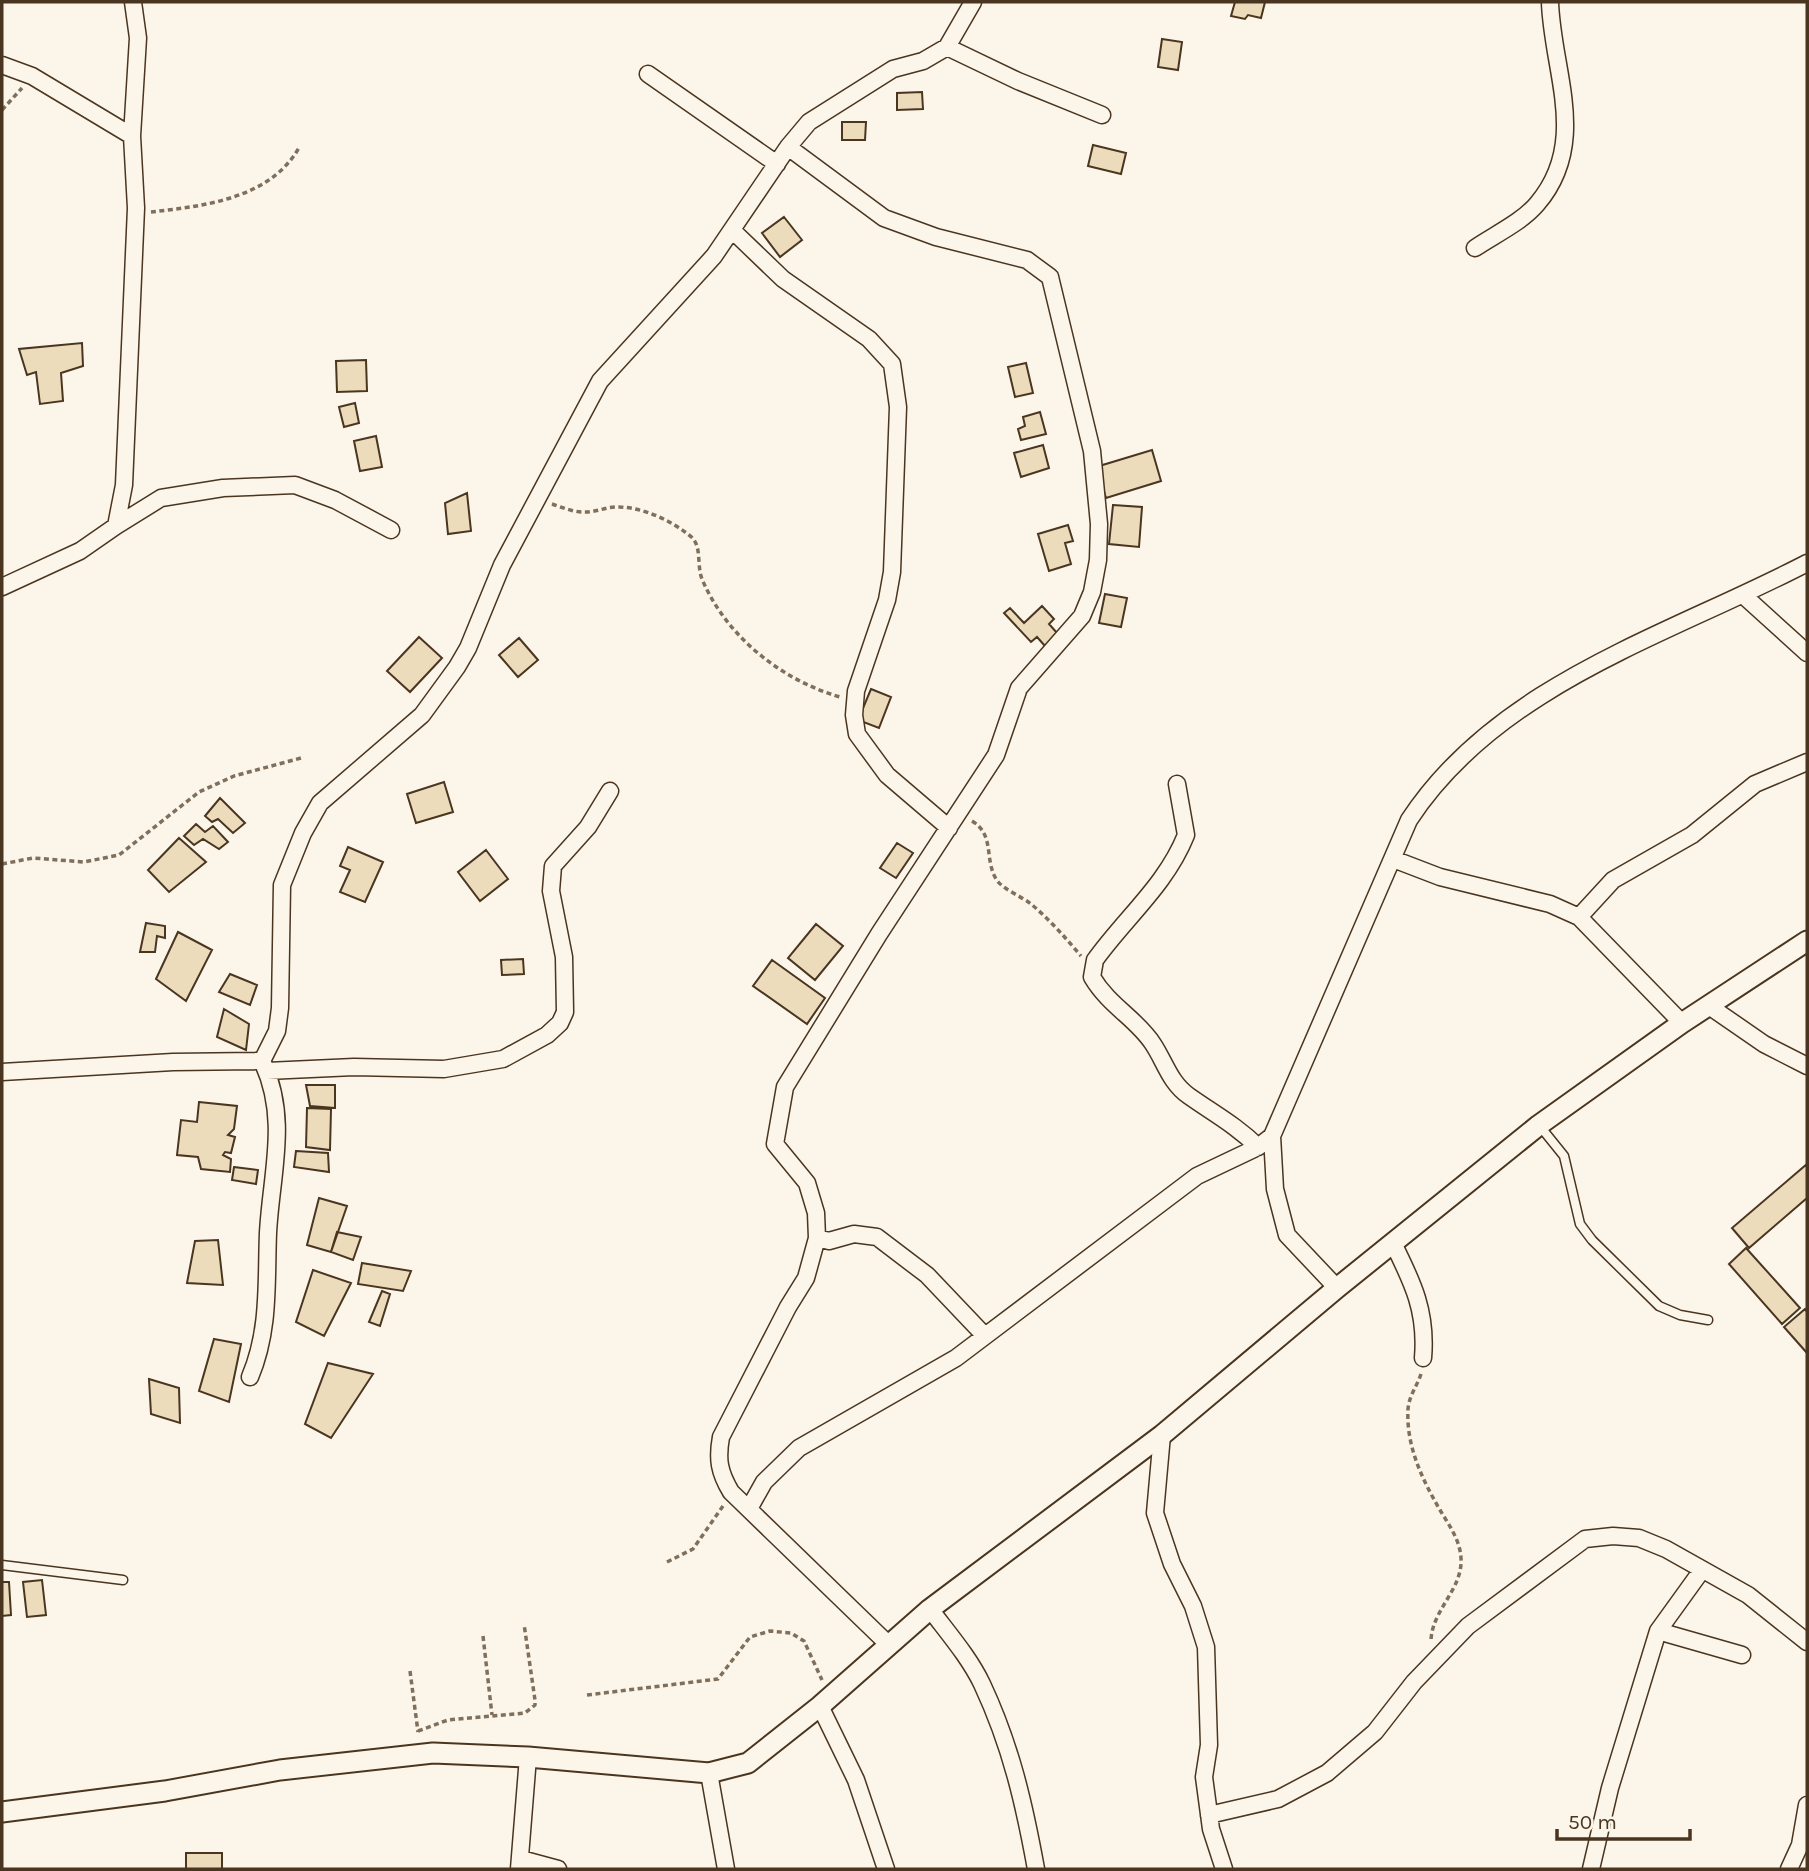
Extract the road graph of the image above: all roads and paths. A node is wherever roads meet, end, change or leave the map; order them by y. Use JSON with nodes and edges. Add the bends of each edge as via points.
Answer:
{"nodes":[{"id":1,"x":133,"y":2,"type":"edge"},
{"id":2,"x":972,"y":2,"type":"edge"},
{"id":3,"x":1550,"y":2,"type":"edge"},
{"id":4,"x":947,"y":47,"type":"junction"},
{"id":5,"x":2,"y":65,"type":"edge"},
{"id":6,"x":648,"y":74,"type":"dead end"},
{"id":7,"x":32,"y":76,"type":"junction"},
{"id":8,"x":2,"y":110,"type":"edge"},
{"id":9,"x":1102,"y":115,"type":"dead end"},
{"id":10,"x":132,"y":136,"type":"junction"},
{"id":11,"x":300,"y":146,"type":"dead end"},
{"id":12,"x":788,"y":147,"type":"junction"},
{"id":13,"x":777,"y":164,"type":"junction"},
{"id":14,"x":135,"y":213,"type":"junction"},
{"id":15,"x":732,"y":230,"type":"junction"},
{"id":16,"x":1475,"y":248,"type":"dead end"},
{"id":17,"x":535,"y":498,"type":"junction"},
{"id":18,"x":116,"y":526,"type":"junction"},
{"id":19,"x":391,"y":530,"type":"dead end"},
{"id":20,"x":1807,"y":563,"type":"edge"},
{"id":21,"x":2,"y":587,"type":"edge"},
{"id":22,"x":1743,"y":595,"type":"junction"},
{"id":23,"x":1807,"y":653,"type":"edge"},
{"id":24,"x":855,"y":702,"type":"junction"},
{"id":25,"x":301,"y":758,"type":"dead end"},
{"id":26,"x":1807,"y":762,"type":"edge"},
{"id":27,"x":1177,"y":784,"type":"dead end"},
{"id":28,"x":610,"y":791,"type":"dead end"},
{"id":29,"x":954,"y":822,"type":"junction"},
{"id":30,"x":1393,"y":859,"type":"junction"},
{"id":31,"x":2,"y":864,"type":"edge"},
{"id":32,"x":1579,"y":917,"type":"junction"},
{"id":33,"x":1807,"y":941,"type":"edge"},
{"id":34,"x":1091,"y":968,"type":"junction"},
{"id":35,"x":1709,"y":1006,"type":"junction"},
{"id":36,"x":1682,"y":1024,"type":"junction"},
{"id":37,"x":265,"y":1066,"type":"junction"},
{"id":38,"x":1807,"y":1066,"type":"edge"},
{"id":39,"x":2,"y":1072,"type":"edge"},
{"id":40,"x":1539,"y":1125,"type":"junction"},
{"id":41,"x":1272,"y":1136,"type":"junction"},
{"id":42,"x":1258,"y":1147,"type":"junction"},
{"id":43,"x":817,"y":1238,"type":"junction"},
{"id":44,"x":1392,"y":1243,"type":"junction"},
{"id":45,"x":1336,"y":1288,"type":"junction"},
{"id":46,"x":1708,"y":1320,"type":"dead end"},
{"id":47,"x":985,"y":1336,"type":"junction"},
{"id":48,"x":1423,"y":1358,"type":"joint"},
{"id":49,"x":250,"y":1377,"type":"dead end"},
{"id":50,"x":1162,"y":1435,"type":"junction"},
{"id":51,"x":732,"y":1492,"type":"junction"},
{"id":52,"x":750,"y":1507,"type":"junction"},
{"id":53,"x":667,"y":1562,"type":"dead end"},
{"id":54,"x":2,"y":1565,"type":"edge"},
{"id":55,"x":1702,"y":1570,"type":"junction"},
{"id":56,"x":123,"y":1580,"type":"dead end"},
{"id":57,"x":930,"y":1609,"type":"junction"},
{"id":58,"x":524,"y":1624,"type":"dead end"},
{"id":59,"x":1658,"y":1631,"type":"junction"},
{"id":60,"x":484,"y":1636,"type":"dead end"},
{"id":61,"x":1807,"y":1642,"type":"edge"},
{"id":62,"x":889,"y":1645,"type":"junction"},
{"id":63,"x":1742,"y":1655,"type":"dead end"},
{"id":64,"x":1432,"y":1665,"type":"junction"},
{"id":65,"x":410,"y":1671,"type":"dead end"},
{"id":66,"x":587,"y":1695,"type":"dead end"},
{"id":67,"x":825,"y":1702,"type":"junction"},
{"id":68,"x":492,"y":1715,"type":"junction"},
{"id":69,"x":418,"y":1731,"type":"junction"},
{"id":70,"x":421,"y":1755,"type":"junction"},
{"id":71,"x":527,"y":1757,"type":"junction"},
{"id":72,"x":709,"y":1773,"type":"junction"},
{"id":73,"x":1807,"y":1805,"type":"edge"},
{"id":74,"x":2,"y":1812,"type":"edge"},
{"id":75,"x":1209,"y":1815,"type":"junction"},
{"id":76,"x":1804,"y":1847,"type":"edge"},
{"id":77,"x":520,"y":1864,"type":"edge"},
{"id":78,"x":558,"y":1869,"type":"edge"},
{"id":79,"x":726,"y":1869,"type":"edge"},
{"id":80,"x":886,"y":1869,"type":"edge"},
{"id":81,"x":1036,"y":1869,"type":"edge"},
{"id":82,"x":1224,"y":1869,"type":"edge"},
{"id":83,"x":1591,"y":1869,"type":"edge"},
{"id":84,"x":1789,"y":1869,"type":"edge"}],
"edges":[{"from":1,"to":10,"type":"street","via":[[138,37]]},
{"from":2,"to":4,"type":"street"},
{"from":3,"to":16,"type":"street","via":[[1567,136],[1554,177],[1536,206]]},
{"from":4,"to":9,"type":"street"},
{"from":4,"to":12,"type":"street","via":[[860,87],[809,122]]},
{"from":5,"to":7,"type":"street"},
{"from":6,"to":13,"type":"street"},
{"from":7,"to":8,"type":"path"},
{"from":7,"to":10,"type":"street"},
{"from":10,"to":14,"type":"street"},
{"from":11,"to":14,"type":"path","via":[[275,174],[239,196],[203,206]]},
{"from":12,"to":13,"type":"street"},
{"from":12,"to":29,"type":"street","via":[[884,218],[936,237],[1027,260],[1050,277],[1054,288],[1092,451],[1098,489],[1098,560],[1082,616],[1019,688],[996,755]]},
{"from":13,"to":15,"type":"street"},
{"from":14,"to":18,"type":"street","via":[[124,485]]},
{"from":15,"to":17,"type":"street","via":[[714,256],[600,381]]},
{"from":15,"to":24,"type":"street","via":[[783,279],[869,339],[892,364],[898,407],[892,572]]},
{"from":17,"to":24,"type":"path","via":[[583,512],[619,507],[639,510],[691,536],[698,546],[705,587],[753,649],[772,666]]},
{"from":17,"to":37,"type":"street","via":[[457,667],[422,715],[320,803],[303,833],[282,885],[280,1008]]},
{"from":18,"to":19,"type":"street","via":[[161,498],[223,488],[295,485]]},
{"from":18,"to":21,"type":"street","via":[[69,557]]},
{"from":20,"to":22,"type":"street"},
{"from":22,"to":23,"type":"street"},
{"from":22,"to":30,"type":"street","via":[[1609,656],[1465,751],[1422,800]]},
{"from":24,"to":29,"type":"street","via":[[857,734],[887,775]]},
{"from":25,"to":31,"type":"path","via":[[234,776],[199,792],[119,855],[84,862],[33,858]]},
{"from":26,"to":32,"type":"street","via":[[1755,784],[1692,835],[1614,880]]},
{"from":27,"to":34,"type":"street","via":[[1186,835],[1183,842],[1161,881],[1108,941]]},
{"from":28,"to":37,"type":"street","via":[[588,827],[553,866],[551,891],[564,957],[565,1012],[547,1035],[503,1059],[444,1069]]},
{"from":29,"to":34,"type":"path","via":[[981,826],[998,882],[1033,905]]},
{"from":29,"to":43,"type":"street","via":[[785,1087],[775,1144],[807,1183]]},
{"from":30,"to":32,"type":"street","via":[[1452,881],[1550,904]]},
{"from":30,"to":41,"type":"street"},
{"from":32,"to":36,"type":"street"},
{"from":33,"to":35,"type":"street"},
{"from":34,"to":42,"type":"street","via":[[1099,990],[1152,1041],[1171,1078],[1188,1096],[1211,1108]]},
{"from":35,"to":36,"type":"street"},
{"from":35,"to":38,"type":"street","via":[[1764,1044]]},
{"from":36,"to":40,"type":"street"},
{"from":37,"to":39,"type":"street","via":[[173,1062]]},
{"from":37,"to":49,"type":"street","via":[[274,1089],[278,1156],[268,1235],[267,1299],[257,1362]]},
{"from":40,"to":44,"type":"street"},
{"from":40,"to":46,"type":"lane","via":[[1564,1156],[1580,1224],[1592,1240],[1659,1306]]},
{"from":41,"to":42,"type":"street"},
{"from":41,"to":45,"type":"street","via":[[1275,1189],[1287,1235]]},
{"from":42,"to":47,"type":"street","via":[[1197,1176]]},
{"from":43,"to":47,"type":"street","via":[[877,1237],[926,1275]]},
{"from":43,"to":51,"type":"street","via":[[806,1278],[721,1437],[717,1458]]},
{"from":44,"to":45,"type":"street"},
{"from":44,"to":48,"type":"street","via":[[1412,1279],[1420,1306],[1425,1329]]},
{"from":45,"to":50,"type":"street"},
{"from":47,"to":52,"type":"street","via":[[905,1389],[799,1448],[764,1482]]},
{"from":48,"to":64,"type":"path","via":[[1408,1408],[1411,1446],[1424,1481],[1458,1542],[1461,1559],[1460,1577],[1431,1633]]},
{"from":50,"to":57,"type":"street"},
{"from":50,"to":75,"type":"street","via":[[1155,1513],[1206,1647],[1209,1745],[1204,1777]]},
{"from":51,"to":52,"type":"street"},
{"from":51,"to":53,"type":"path","via":[[693,1549]]},
{"from":52,"to":62,"type":"street"},
{"from":54,"to":56,"type":"lane"},
{"from":55,"to":59,"type":"street"},
{"from":55,"to":61,"type":"street","via":[[1748,1595]]},
{"from":55,"to":64,"type":"street","via":[[1639,1538],[1585,1539],[1468,1626]]},
{"from":57,"to":62,"type":"street"},
{"from":57,"to":81,"type":"street","via":[[981,1682],[1003,1734],[1020,1784]]},
{"from":58,"to":68,"type":"path","via":[[535,1705],[525,1713]]},
{"from":59,"to":63,"type":"street"},
{"from":59,"to":83,"type":"street","via":[[1610,1788]]},
{"from":60,"to":68,"type":"path"},
{"from":62,"to":67,"type":"street"},
{"from":64,"to":75,"type":"street","via":[[1374,1732],[1327,1773],[1278,1799]]},
{"from":65,"to":69,"type":"path"},
{"from":66,"to":67,"type":"path","via":[[718,1679],[750,1637],[771,1631],[791,1633],[804,1641]]},
{"from":67,"to":72,"type":"street","via":[[748,1763]]},
{"from":67,"to":80,"type":"street"},
{"from":68,"to":69,"type":"path","via":[[448,1720]]},
{"from":69,"to":70,"type":"path"},
{"from":70,"to":71,"type":"street"},
{"from":70,"to":74,"type":"street","via":[[280,1770],[165,1791]]},
{"from":71,"to":72,"type":"street"},
{"from":71,"to":77,"type":"street"},
{"from":72,"to":79,"type":"street"},
{"from":73,"to":76,"type":"street"},
{"from":75,"to":82,"type":"street"},
{"from":76,"to":84,"type":"street"},
{"from":77,"to":78,"type":"street"}]}
